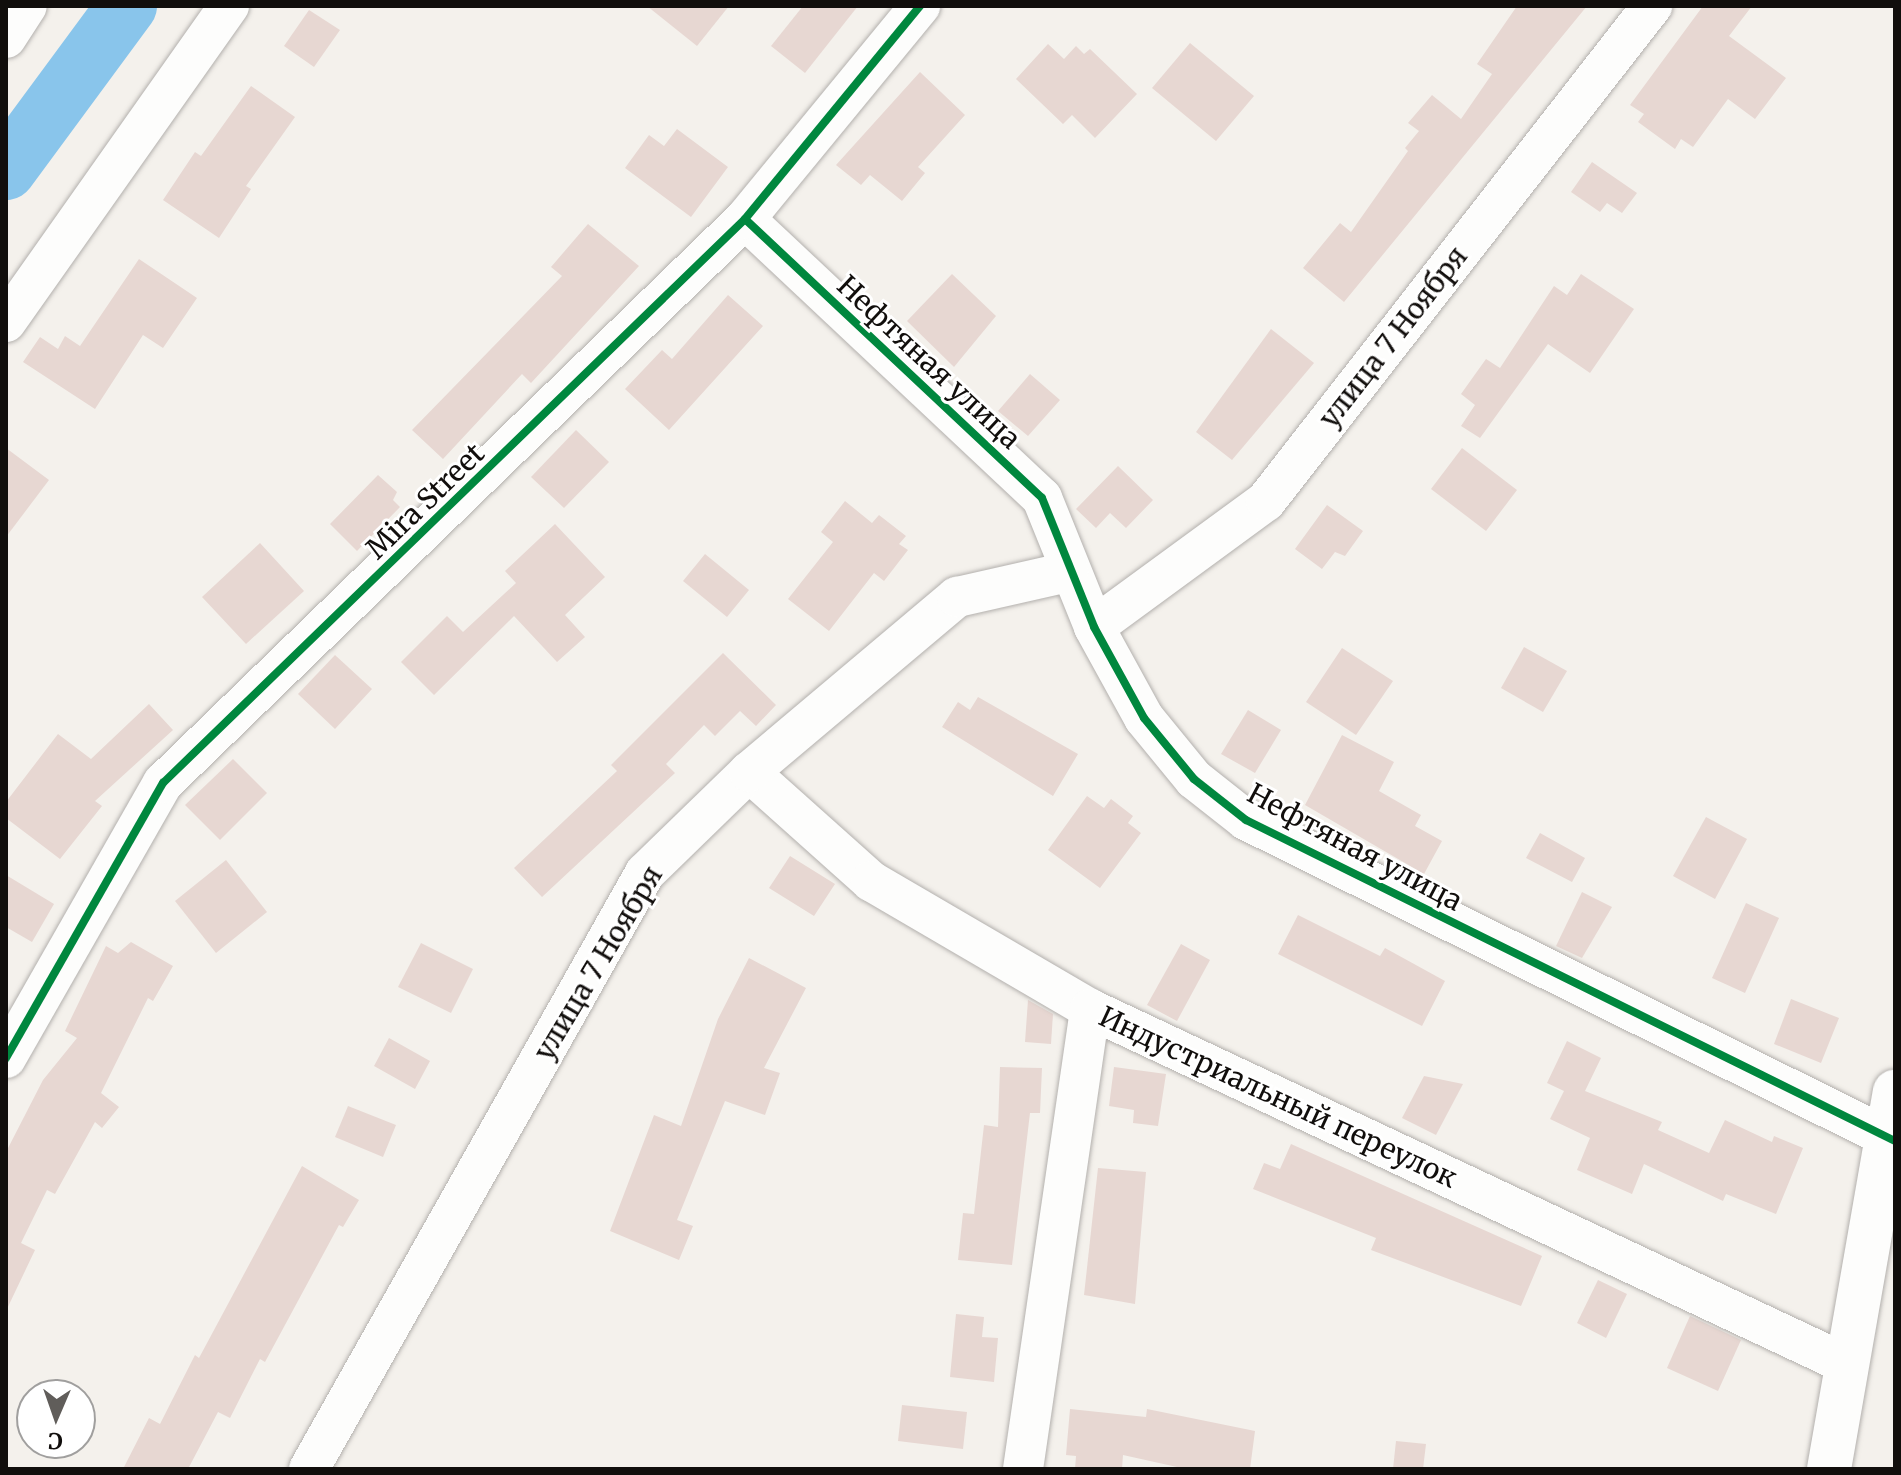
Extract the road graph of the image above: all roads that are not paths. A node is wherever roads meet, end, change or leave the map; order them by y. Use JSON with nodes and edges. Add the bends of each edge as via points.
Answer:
{"nodes":[{"id":1,"x":27,"y":6,"type":"edge"},
{"id":2,"x":229,"y":6,"type":"edge"},
{"id":3,"x":920,"y":6,"type":"edge"},
{"id":4,"x":1652,"y":6,"type":"edge"},
{"id":5,"x":6,"y":38,"type":"edge"},
{"id":6,"x":745,"y":219,"type":"junction"},
{"id":7,"x":6,"y":322,"type":"edge"},
{"id":8,"x":1068,"y":572,"type":"junction"},
{"id":9,"x":1094,"y":627,"type":"junction"},
{"id":10,"x":749,"y":772,"type":"junction"},
{"id":11,"x":1090,"y":1009,"type":"junction"},
{"id":12,"x":6,"y":1058,"type":"edge"},
{"id":13,"x":1895,"y":1092,"type":"edge"},
{"id":14,"x":1890,"y":1140,"type":"edge"},
{"id":15,"x":1844,"y":1363,"type":"junction"},
{"id":16,"x":309,"y":1469,"type":"edge"},
{"id":17,"x":1023,"y":1469,"type":"edge"},
{"id":18,"x":1829,"y":1469,"type":"edge"}],
"edges":[{"from":1,"to":5,"type":"street"},
{"from":2,"to":7,"type":"street"},
{"from":3,"to":6,"type":"street","name":"Mira Street"},
{"from":4,"to":9,"type":"street","name":"улица 7 Ноября","via":[[1266,501]]},
{"from":6,"to":8,"type":"street","name":"Нефтяная улица","via":[[1042,498]]},
{"from":6,"to":12,"type":"street","name":"Mira Street","via":[[163,783]]},
{"from":8,"to":9,"type":"street","name":"Нефтяная улица"},
{"from":8,"to":10,"type":"street","name":"улица 7 Ноября","via":[[957,597]]},
{"from":9,"to":14,"type":"street","name":"Нефтяная улица","via":[[1144,718],[1194,779],[1246,820]]},
{"from":10,"to":11,"type":"street","name":"Индустриальный переулок","via":[[871,881]]},
{"from":10,"to":16,"type":"street","name":"улица 7 Ноября","via":[[645,873]]},
{"from":11,"to":15,"type":"street","name":"Индустриальный переулок"},
{"from":11,"to":17,"type":"street"},
{"from":13,"to":14,"type":"main road"},
{"from":14,"to":15,"type":"main road"},
{"from":15,"to":18,"type":"main road"}]}
